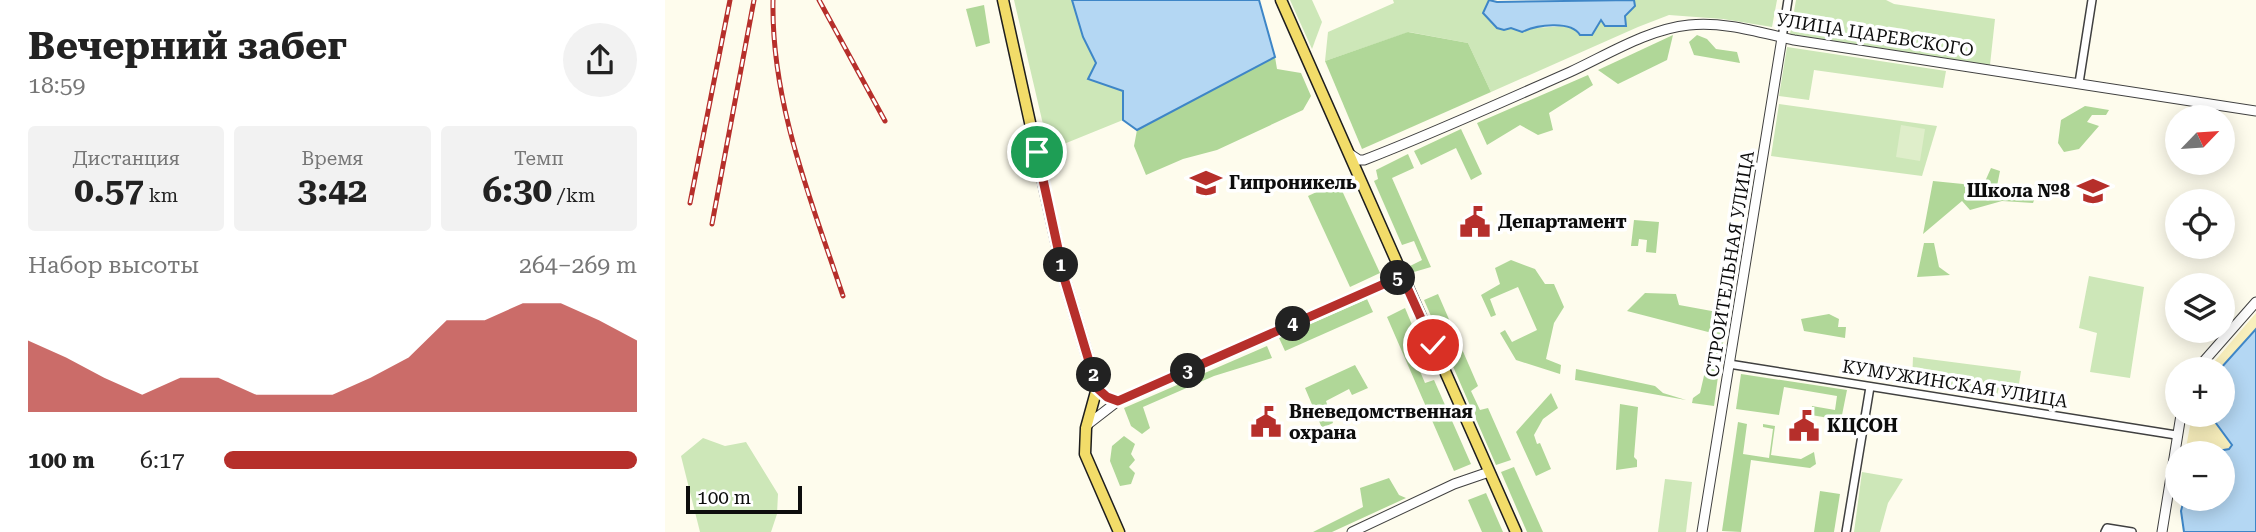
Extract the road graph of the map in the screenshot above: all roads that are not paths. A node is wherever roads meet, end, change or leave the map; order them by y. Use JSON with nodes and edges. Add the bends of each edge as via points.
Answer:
{"nodes":[{"id":1,"x":1003,"y":0,"type":"edge"},
{"id":2,"x":1281,"y":0,"type":"edge"},
{"id":3,"x":1788,"y":0,"type":"edge"},
{"id":4,"x":2092,"y":0,"type":"edge"},
{"id":5,"x":1781,"y":38,"type":"junction"},
{"id":6,"x":2079,"y":83,"type":"junction"},
{"id":7,"x":2256,"y":111,"type":"edge"},
{"id":8,"x":1348,"y":153,"type":"junction"},
{"id":9,"x":1364,"y":160,"type":"junction"},
{"id":10,"x":1359,"y":179,"type":"junction"},
{"id":11,"x":1402,"y":276,"type":"junction"},
{"id":12,"x":2256,"y":302,"type":"edge"},
{"id":13,"x":2208,"y":357,"type":"edge"},
{"id":14,"x":1729,"y":364,"type":"junction"},
{"id":15,"x":1870,"y":387,"type":"junction"},
{"id":16,"x":1097,"y":388,"type":"junction"},
{"id":17,"x":1118,"y":401,"type":"junction"},
{"id":18,"x":1087,"y":425,"type":"junction"},
{"id":19,"x":2178,"y":427,"type":"edge"},
{"id":20,"x":2176,"y":435,"type":"junction"},
{"id":21,"x":1489,"y":472,"type":"junction"},
{"id":22,"x":1119,"y":532,"type":"edge"},
{"id":23,"x":1352,"y":532,"type":"edge"},
{"id":24,"x":1516,"y":532,"type":"edge"},
{"id":25,"x":1702,"y":532,"type":"edge"},
{"id":26,"x":1846,"y":532,"type":"edge"},
{"id":27,"x":2105,"y":532,"type":"edge"},
{"id":28,"x":2132,"y":532,"type":"edge"},
{"id":29,"x":2162,"y":532,"type":"edge"}],
"edges":[{"from":1,"to":16,"type":"main road","via":[[1065,281]]},
{"from":2,"to":8,"type":"main road"},
{"from":3,"to":5,"type":"street","name":"СТРОИТЕЛЬНАЯ УЛИЦА"},
{"from":4,"to":6,"type":"street"},
{"from":5,"to":6,"type":"street","name":"УЛИЦА ЦАРЕВСКОГО"},
{"from":5,"to":9,"type":"street","name":"УЛИЦА ЦАРЕВСКОГО","via":[[1708,25],[1673,28]]},
{"from":5,"to":14,"type":"street","name":"СТРОИТЕЛЬНАЯ УЛИЦА"},
{"from":6,"to":7,"type":"street","name":"УЛИЦА ЦАРЕВСКОГО"},
{"from":8,"to":9,"type":"street"},
{"from":8,"to":10,"type":"main road"},
{"from":9,"to":10,"type":"street"},
{"from":10,"to":11,"type":"main road"},
{"from":11,"to":17,"type":"street"},
{"from":11,"to":21,"type":"main road"},
{"from":12,"to":13,"type":"street"},
{"from":14,"to":15,"type":"street","name":"КУМУЖИНСКАЯ УЛИЦА"},
{"from":14,"to":25,"type":"street","name":"СТРОИТЕЛЬНАЯ УЛИЦА"},
{"from":15,"to":20,"type":"street","name":"КУМУЖИНСКАЯ УЛИЦА"},
{"from":15,"to":26,"type":"street"},
{"from":16,"to":17,"type":"street"},
{"from":16,"to":18,"type":"main road"},
{"from":17,"to":18,"type":"street"},
{"from":18,"to":22,"type":"main road","via":[[1088,464]]},
{"from":19,"to":20,"type":"street"},
{"from":20,"to":29,"type":"street"},
{"from":21,"to":23,"type":"street"},
{"from":21,"to":24,"type":"main road"},
{"from":27,"to":28,"type":"street","via":[[2107,528]]}]}
